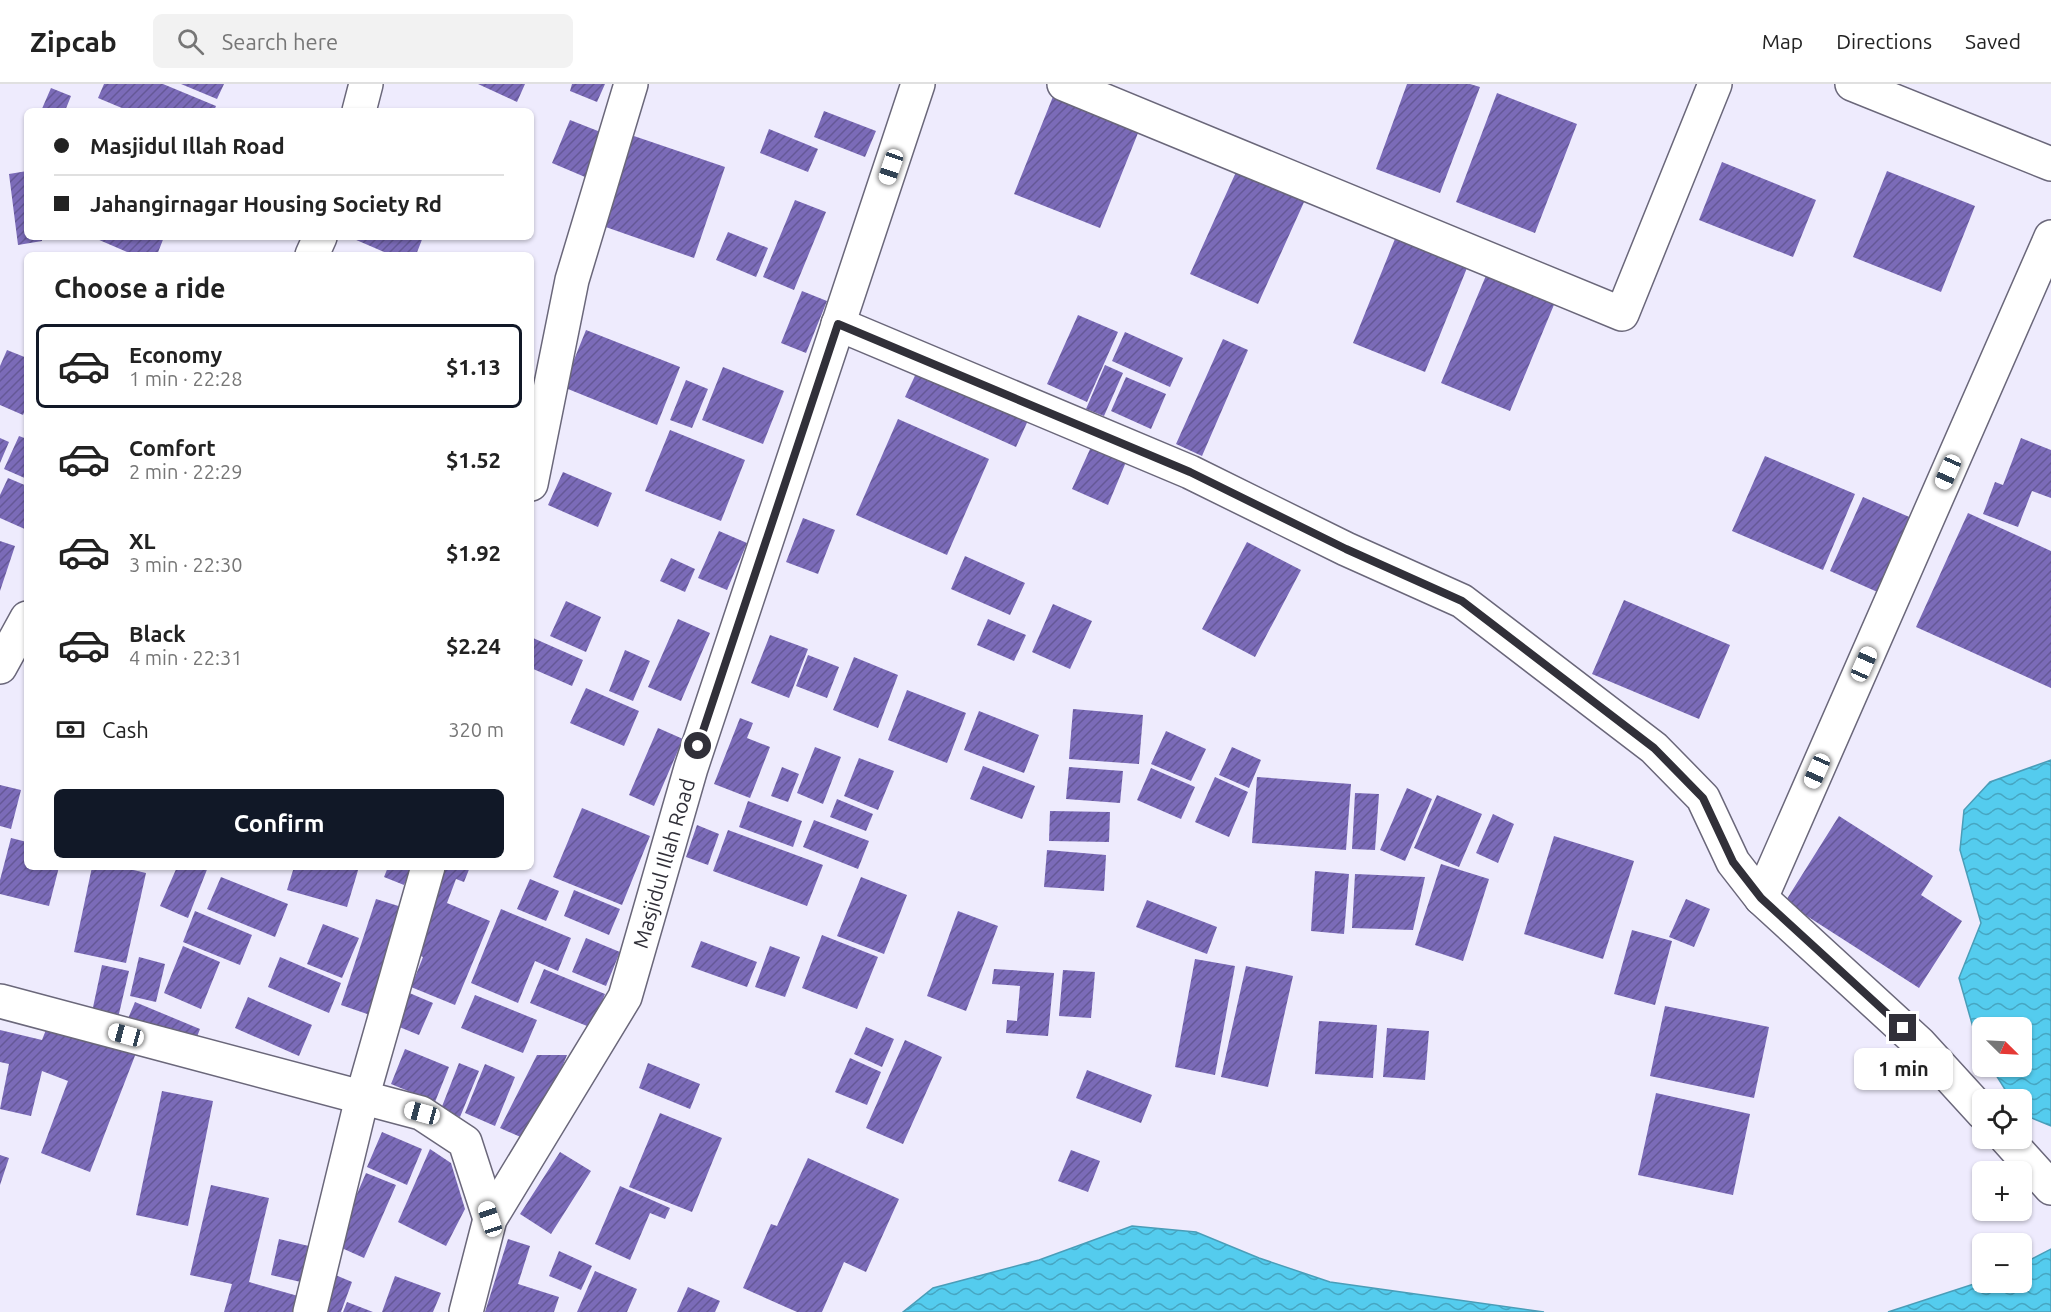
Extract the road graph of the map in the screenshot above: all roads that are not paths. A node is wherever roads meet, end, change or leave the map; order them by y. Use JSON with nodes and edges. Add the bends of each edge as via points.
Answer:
{"nodes":[{"id":1,"x":366,"y":84,"type":"edge"},
{"id":2,"x":631,"y":84,"type":"edge"},
{"id":3,"x":918,"y":84,"type":"edge"},
{"id":4,"x":1064,"y":84,"type":"edge"},
{"id":5,"x":1715,"y":84,"type":"edge"},
{"id":6,"x":1852,"y":84,"type":"edge"},
{"id":7,"x":360,"y":108,"type":"edge"},
{"id":8,"x":2051,"y":164,"type":"edge"},
{"id":9,"x":2051,"y":237,"type":"edge"},
{"id":10,"x":838,"y":324,"type":"junction"},
{"id":11,"x":534,"y":469,"type":"edge"},
{"id":12,"x":24,"y":623,"type":"edge"},
{"id":13,"x":0,"y":667,"type":"edge"},
{"id":14,"x":427,"y":870,"type":"edge"},
{"id":15,"x":1761,"y":898,"type":"junction"},
{"id":16,"x":0,"y":1001,"type":"edge"},
{"id":17,"x":362,"y":1098,"type":"junction"},
{"id":18,"x":1972,"y":1101,"type":"edge"},
{"id":19,"x":2016,"y":1149,"type":"edge"},
{"id":20,"x":2051,"y":1188,"type":"edge"},
{"id":21,"x":490,"y":1219,"type":"junction"},
{"id":22,"x":310,"y":1312,"type":"edge"},
{"id":23,"x":466,"y":1312,"type":"edge"}],
"edges":[{"from":1,"to":7,"type":"street"},
{"from":2,"to":11,"type":"street","via":[[572,280]]},
{"from":3,"to":10,"type":"street","name":"Masjidul Illah Road"},
{"from":4,"to":5,"type":"street","via":[[1622,314]]},
{"from":6,"to":8,"type":"street"},
{"from":9,"to":15,"type":"street"},
{"from":10,"to":15,"type":"street","via":[[1190,472],[1462,601],[1654,748],[1703,798],[1733,862]]},
{"from":10,"to":21,"type":"street","name":"Masjidul Illah Road","via":[[691,768],[625,997]]},
{"from":12,"to":13,"type":"street"},
{"from":14,"to":17,"type":"street"},
{"from":15,"to":18,"type":"street","via":[[1919,1043]]},
{"from":16,"to":17,"type":"street"},
{"from":17,"to":21,"type":"street","via":[[422,1113],[465,1142]]},
{"from":17,"to":22,"type":"street"},
{"from":19,"to":20,"type":"street"},
{"from":21,"to":23,"type":"street","name":"Masjidul Illah Road"}]}
